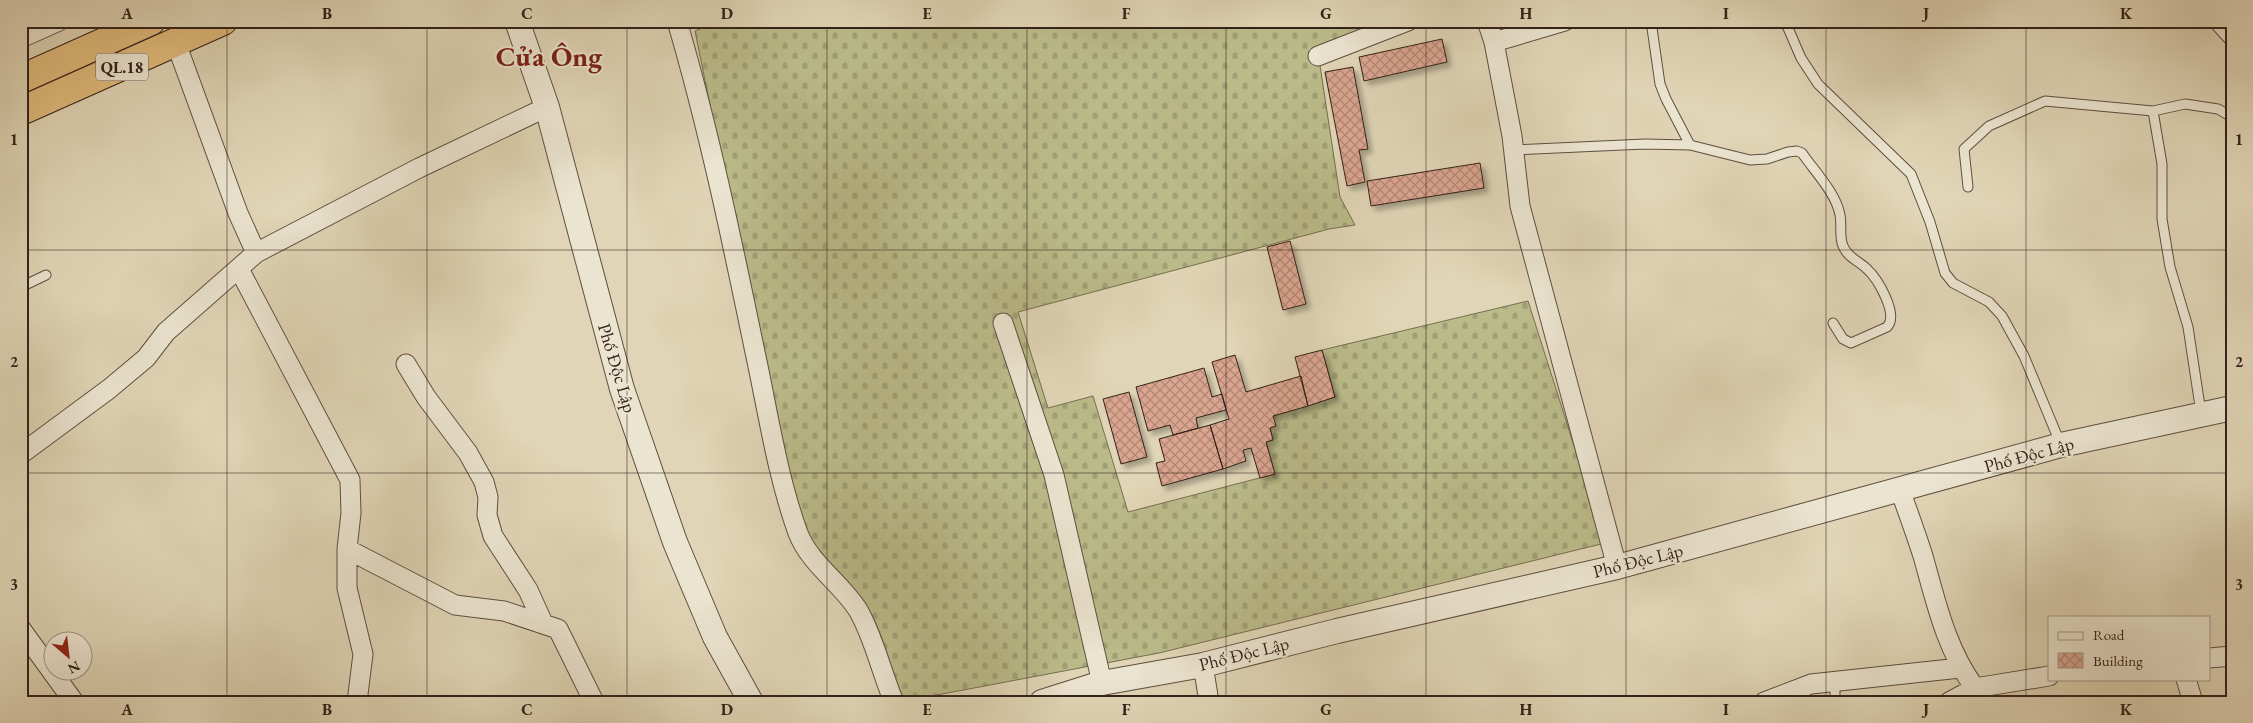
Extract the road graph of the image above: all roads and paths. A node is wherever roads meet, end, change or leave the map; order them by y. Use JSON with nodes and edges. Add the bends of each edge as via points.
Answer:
{"nodes":[{"id":1,"x":59,"y":21,"type":"edge"},
{"id":2,"x":151,"y":21,"type":"edge"},
{"id":3,"x":223,"y":21,"type":"edge"},
{"id":4,"x":517,"y":21,"type":"edge"},
{"id":5,"x":677,"y":21,"type":"edge"},
{"id":6,"x":1408,"y":21,"type":"edge"},
{"id":7,"x":1487,"y":21,"type":"edge"},
{"id":8,"x":1565,"y":21,"type":"edge"},
{"id":9,"x":1651,"y":21,"type":"edge"},
{"id":10,"x":1785,"y":21,"type":"edge"},
{"id":11,"x":2212,"y":21,"type":"edge"},
{"id":12,"x":21,"y":38,"type":"edge"},
{"id":13,"x":1494,"y":42,"type":"junction"},
{"id":14,"x":176,"y":43,"type":"junction"},
{"id":15,"x":2232,"y":43,"type":"edge"},
{"id":16,"x":1318,"y":56,"type":"dead end"},
{"id":17,"x":21,"y":79,"type":"edge"},
{"id":18,"x":547,"y":107,"type":"junction"},
{"id":19,"x":21,"y":111,"type":"edge"},
{"id":20,"x":2153,"y":111,"type":"junction"},
{"id":21,"x":2232,"y":117,"type":"edge"},
{"id":22,"x":1690,"y":146,"type":"junction"},
{"id":23,"x":1514,"y":150,"type":"junction"},
{"id":24,"x":1968,"y":186,"type":"dead end"},
{"id":25,"x":256,"y":253,"type":"junction"},
{"id":26,"x":239,"y":269,"type":"junction"},
{"id":27,"x":46,"y":275,"type":"dead end"},
{"id":28,"x":21,"y":287,"type":"edge"},
{"id":29,"x":1003,"y":323,"type":"dead end"},
{"id":30,"x":1833,"y":323,"type":"dead end"},
{"id":31,"x":406,"y":364,"type":"dead end"},
{"id":32,"x":2232,"y":408,"type":"edge"},
{"id":33,"x":2202,"y":416,"type":"junction"},
{"id":34,"x":2061,"y":445,"type":"junction"},
{"id":35,"x":21,"y":454,"type":"edge"},
{"id":36,"x":1900,"y":490,"type":"junction"},
{"id":37,"x":347,"y":549,"type":"junction"},
{"id":38,"x":1617,"y":567,"type":"junction"},
{"id":39,"x":543,"y":623,"type":"junction"},
{"id":40,"x":21,"y":629,"type":"edge"},
{"id":41,"x":26,"y":647,"type":"edge"},
{"id":42,"x":2232,"y":656,"type":"edge"},
{"id":43,"x":2210,"y":658,"type":"edge"},
{"id":44,"x":1957,"y":661,"type":"junction"},
{"id":45,"x":1203,"y":665,"type":"junction"},
{"id":46,"x":2048,"y":676,"type":"edge"},
{"id":47,"x":1835,"y":680,"type":"junction"},
{"id":48,"x":2186,"y":680,"type":"edge"},
{"id":49,"x":1102,"y":683,"type":"junction"},
{"id":50,"x":1981,"y":695,"type":"edge"},
{"id":51,"x":74,"y":702,"type":"edge"},
{"id":52,"x":357,"y":702,"type":"edge"},
{"id":53,"x":594,"y":702,"type":"edge"},
{"id":54,"x":751,"y":702,"type":"edge"},
{"id":55,"x":894,"y":702,"type":"edge"},
{"id":56,"x":1042,"y":702,"type":"edge"},
{"id":57,"x":1209,"y":702,"type":"edge"},
{"id":58,"x":1764,"y":702,"type":"edge"},
{"id":59,"x":1835,"y":702,"type":"edge"},
{"id":60,"x":1949,"y":702,"type":"edge"},
{"id":61,"x":2193,"y":702,"type":"edge"}],
"edges":[{"from":1,"to":12,"type":"street"},
{"from":2,"to":17,"type":"highway","number":"QL.18"},
{"from":3,"to":14,"type":"highway","number":"QL.18"},
{"from":4,"to":18,"type":"street","name":"Phố Độc Lập"},
{"from":5,"to":55,"type":"street","via":[[721,190],[782,480],[798,532],[808,551],[864,621]]},
{"from":6,"to":16,"type":"street"},
{"from":7,"to":13,"type":"street"},
{"from":8,"to":13,"type":"street"},
{"from":9,"to":22,"type":"lane","via":[[1660,84]]},
{"from":10,"to":34,"type":"lane","via":[[1801,58],[1818,84],[1911,174],[1945,273],[1953,283],[1989,302],[2002,316],[2024,356]]},
{"from":11,"to":15,"type":"lane"},
{"from":13,"to":23,"type":"street"},
{"from":14,"to":19,"type":"highway","number":"QL.18"},
{"from":14,"to":25,"type":"street","via":[[238,213]]},
{"from":18,"to":25,"type":"street","via":[[419,168]]},
{"from":18,"to":54,"type":"street","name":"Phố Độc Lập","via":[[622,389],[675,542],[715,637]]},
{"from":20,"to":21,"type":"lane","via":[[2185,104],[2218,109]]},
{"from":20,"to":24,"type":"lane","via":[[2045,101],[2030,107],[1990,126],[1964,149]]},
{"from":20,"to":33,"type":"lane","via":[[2162,164],[2162,219],[2170,267],[2188,327]]},
{"from":22,"to":23,"type":"lane","via":[[1646,144]]},
{"from":22,"to":30,"type":"lane","via":[[1750,160],[1767,159],[1788,152],[1802,153],[1836,204],[1842,245],[1849,256],[1868,270],[1886,298],[1892,316],[1887,326],[1851,343],[1843,339]]},
{"from":23,"to":38,"type":"street","via":[[1520,206]]},
{"from":25,"to":26,"type":"street"},
{"from":26,"to":35,"type":"street","via":[[166,332],[146,358]]},
{"from":26,"to":37,"type":"street","via":[[350,480]]},
{"from":27,"to":28,"type":"lane"},
{"from":29,"to":49,"type":"street","via":[[1054,475]]},
{"from":31,"to":39,"type":"street","via":[[484,482],[493,536],[528,590]]},
{"from":32,"to":33,"type":"street","name":"Phố Độc Lập"},
{"from":33,"to":34,"type":"street","name":"Phố Độc Lập"},
{"from":34,"to":36,"type":"street","name":"Phố Độc Lập"},
{"from":36,"to":38,"type":"street","name":"Phố Độc Lập"},
{"from":36,"to":44,"type":"street","via":[[1940,618]]},
{"from":37,"to":39,"type":"street","via":[[454,605],[504,611]]},
{"from":37,"to":52,"type":"street","via":[[347,588],[363,654]]},
{"from":38,"to":45,"type":"street","name":"Phố Độc Lập"},
{"from":39,"to":53,"type":"street","via":[[562,634]]},
{"from":40,"to":41,"type":"street"},
{"from":41,"to":51,"type":"street"},
{"from":42,"to":43,"type":"street"},
{"from":44,"to":47,"type":"street"},
{"from":44,"to":50,"type":"street"},
{"from":45,"to":49,"type":"street","name":"Phố Độc Lập"},
{"from":45,"to":57,"type":"street"},
{"from":46,"to":50,"type":"street"},
{"from":47,"to":58,"type":"street","via":[[1811,684]]},
{"from":47,"to":59,"type":"lane"},
{"from":48,"to":61,"type":"street"},
{"from":49,"to":56,"type":"street","name":"Phố Độc Lập"},
{"from":50,"to":60,"type":"street"}]}
